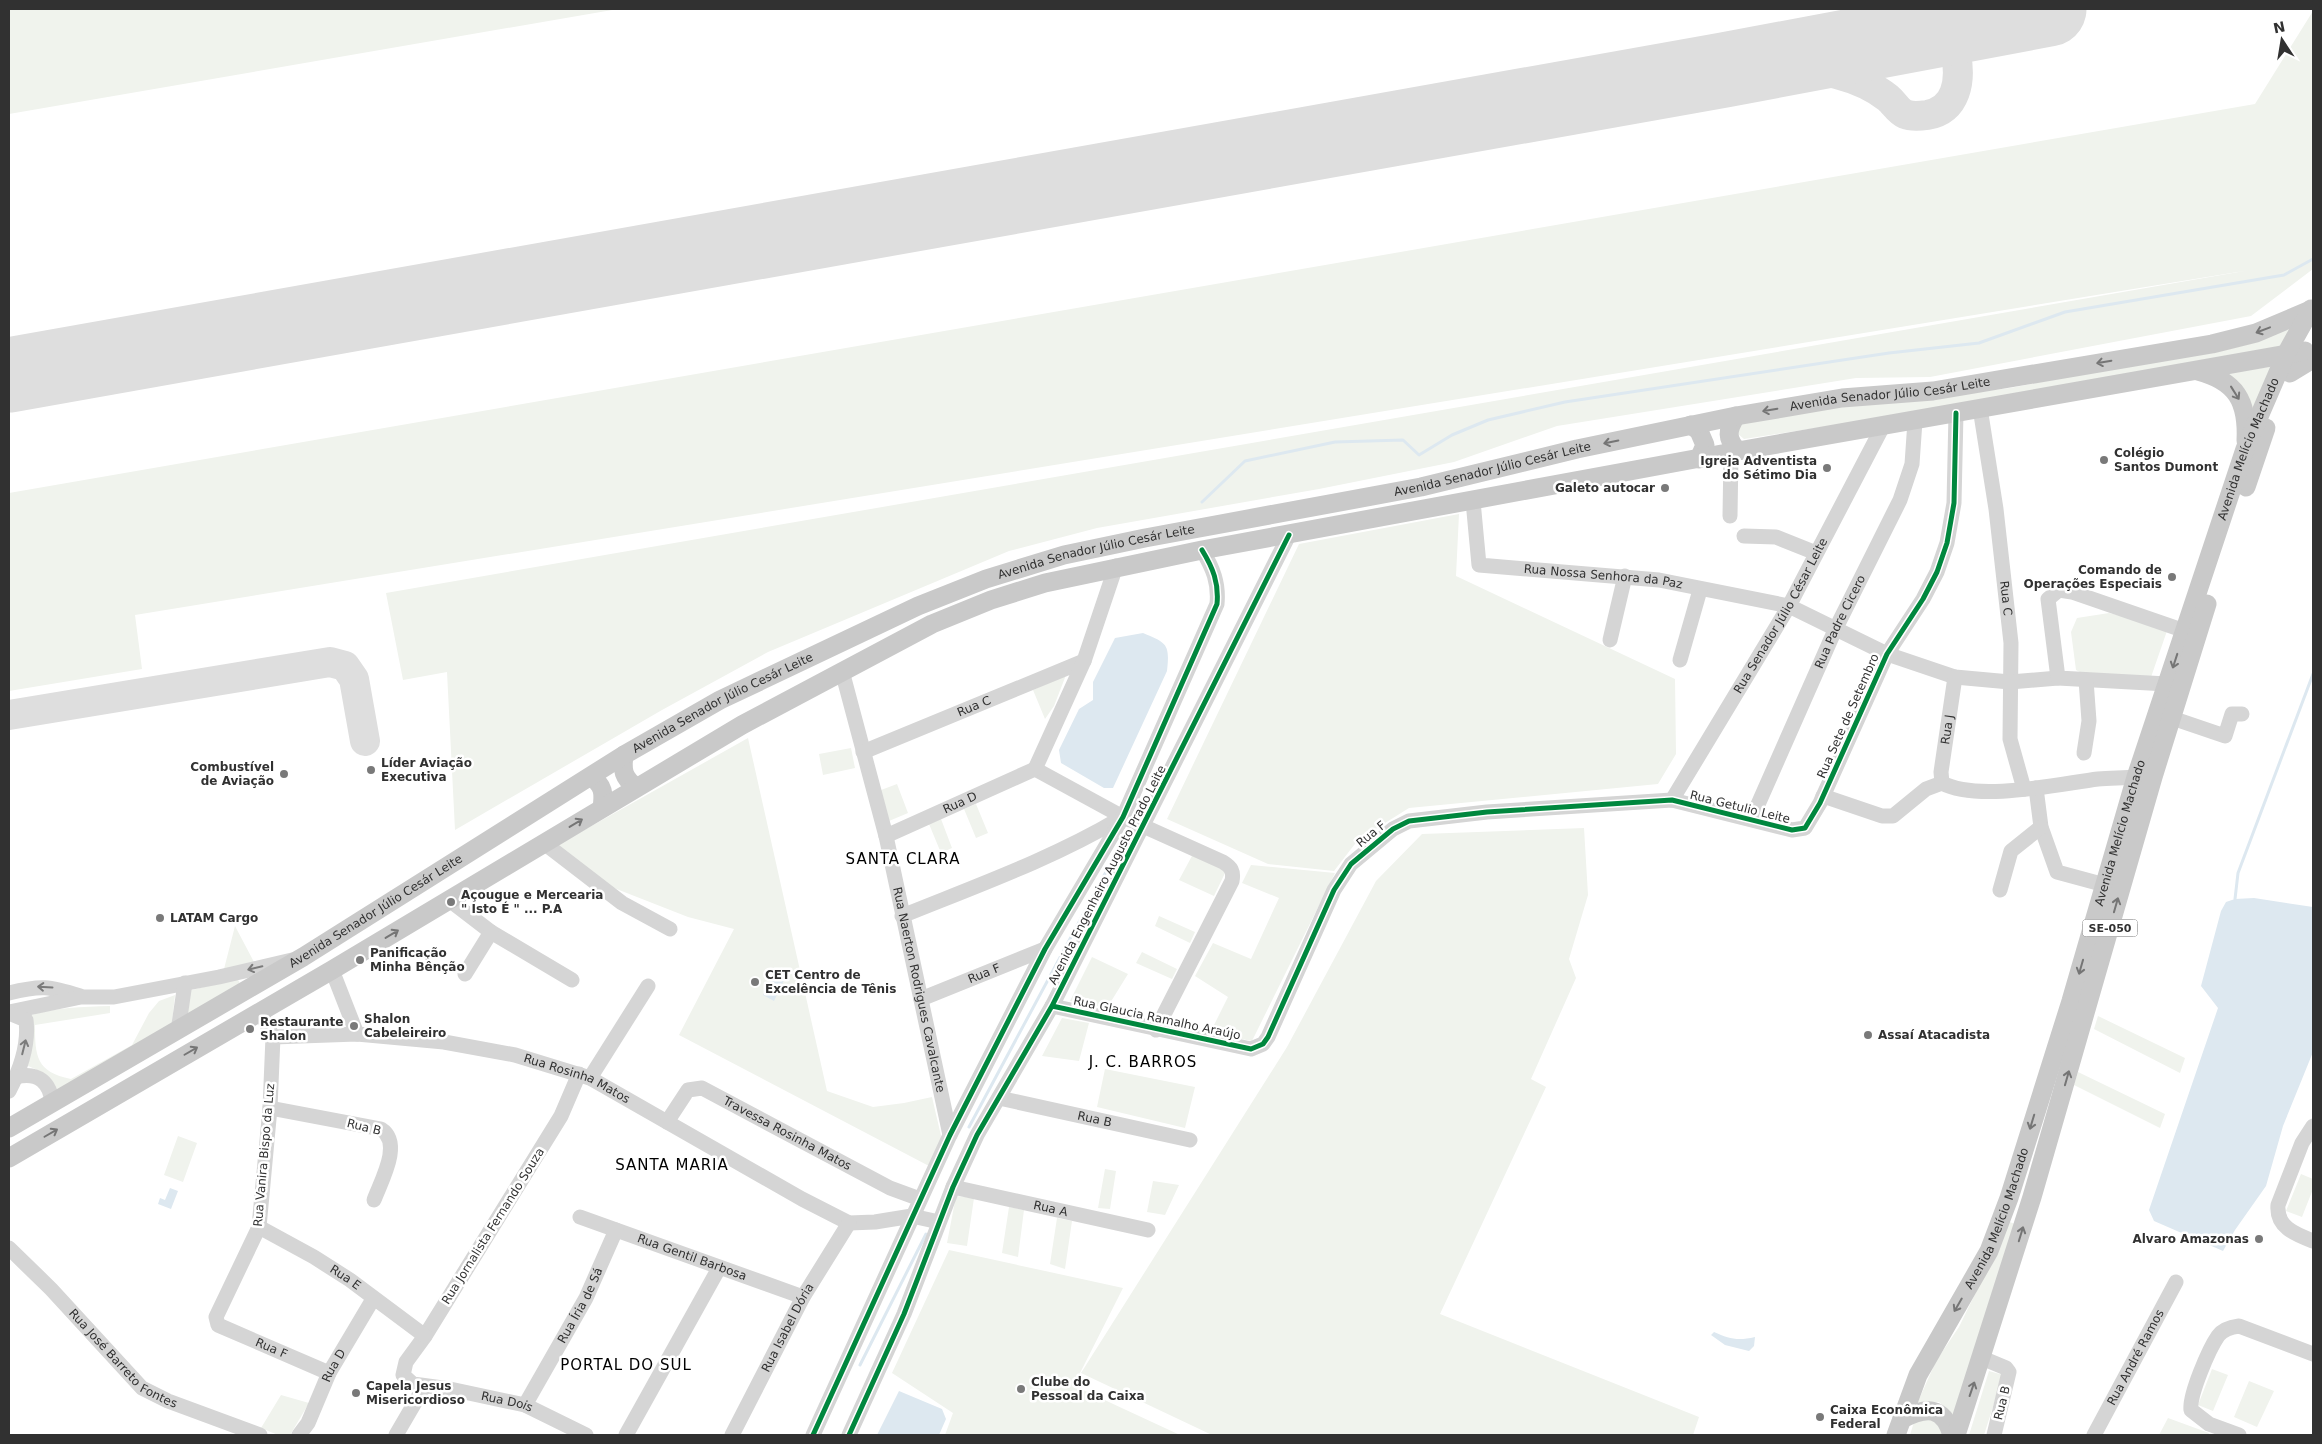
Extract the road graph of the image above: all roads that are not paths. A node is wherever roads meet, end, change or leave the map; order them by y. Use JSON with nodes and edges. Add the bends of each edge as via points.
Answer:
{"nodes":[{"id":1,"x":2310,"y":309,"type":"edge"},
{"id":2,"x":2311,"y":350,"type":"edge"},
{"id":3,"x":2288,"y":364,"type":"junction"},
{"id":4,"x":2194,"y":370,"type":"junction"},
{"id":5,"x":1980,"y":408,"type":"junction"},
{"id":6,"x":1956,"y":413,"type":"junction"},
{"id":7,"x":1736,"y":416,"type":"junction"},
{"id":8,"x":1915,"y":421,"type":"junction"},
{"id":9,"x":1691,"y":425,"type":"junction"},
{"id":10,"x":1882,"y":428,"type":"junction"},
{"id":11,"x":2245,"y":449,"type":"junction"},
{"id":12,"x":1735,"y":452,"type":"junction"},
{"id":13,"x":1699,"y":459,"type":"junction"},
{"id":14,"x":1473,"y":501,"type":"junction"},
{"id":15,"x":1730,"y":516,"type":"dead end"},
{"id":16,"x":1289,"y":534,"type":"junction"},
{"id":17,"x":1744,"y":536,"type":"dead end"},
{"id":18,"x":1202,"y":550,"type":"junction"},
{"id":19,"x":1816,"y":553,"type":"junction"},
{"id":20,"x":1116,"y":566,"type":"junction"},
{"id":21,"x":1625,"y":576,"type":"junction"},
{"id":22,"x":1700,"y":590,"type":"junction"},
{"id":23,"x":1789,"y":606,"type":"junction"},
{"id":24,"x":1835,"y":630,"type":"junction"},
{"id":25,"x":2185,"y":631,"type":"junction"},
{"id":26,"x":1610,"y":640,"type":"dead end"},
{"id":27,"x":1887,"y":654,"type":"junction"},
{"id":28,"x":1680,"y":660,"type":"dead end"},
{"id":29,"x":1084,"y":661,"type":"junction"},
{"id":30,"x":842,"y":671,"type":"junction"},
{"id":31,"x":1955,"y":676,"type":"junction"},
{"id":32,"x":2058,"y":678,"type":"junction"},
{"id":33,"x":2086,"y":680,"type":"junction"},
{"id":34,"x":2010,"y":682,"type":"junction"},
{"id":35,"x":2168,"y":684,"type":"junction"},
{"id":36,"x":2242,"y":714,"type":"dead end"},
{"id":37,"x":2172,"y":718,"type":"junction"},
{"id":38,"x":863,"y":752,"type":"junction"},
{"id":39,"x":2084,"y":753,"type":"dead end"},
{"id":40,"x":624,"y":755,"type":"junction"},
{"id":41,"x":1035,"y":769,"type":"junction"},
{"id":42,"x":591,"y":777,"type":"junction"},
{"id":43,"x":2136,"y":777,"type":"junction"},
{"id":44,"x":1942,"y":783,"type":"junction"},
{"id":45,"x":636,"y":787,"type":"junction"},
{"id":46,"x":2030,"y":789,"type":"junction"},
{"id":47,"x":1824,"y":796,"type":"junction"},
{"id":48,"x":1672,"y":800,"type":"junction"},
{"id":49,"x":602,"y":808,"type":"junction"},
{"id":50,"x":1123,"y":817,"type":"junction"},
{"id":51,"x":1752,"y":818,"type":"junction"},
{"id":52,"x":1144,"y":825,"type":"junction"},
{"id":53,"x":2042,"y":827,"type":"junction"},
{"id":54,"x":1805,"y":828,"type":"joint"},
{"id":55,"x":886,"y":836,"type":"junction"},
{"id":56,"x":544,"y":843,"type":"junction"},
{"id":57,"x":2105,"y":885,"type":"junction"},
{"id":58,"x":2000,"y":890,"type":"dead end"},
{"id":59,"x":448,"y":899,"type":"junction"},
{"id":60,"x":902,"y":916,"type":"junction"},
{"id":61,"x":670,"y":929,"type":"dead end"},
{"id":62,"x":492,"y":932,"type":"junction"},
{"id":63,"x":1046,"y":949,"type":"junction"},
{"id":64,"x":303,"y":957,"type":"junction"},
{"id":65,"x":332,"y":970,"type":"junction"},
{"id":66,"x":465,"y":974,"type":"dead end"},
{"id":67,"x":572,"y":980,"type":"dead end"},
{"id":68,"x":185,"y":983,"type":"junction"},
{"id":69,"x":648,"y":986,"type":"dead end"},
{"id":70,"x":9,"y":993,"type":"edge"},
{"id":71,"x":81,"y":997,"type":"junction"},
{"id":72,"x":921,"y":999,"type":"junction"},
{"id":73,"x":1052,"y":1006,"type":"junction"},
{"id":74,"x":260,"y":1011,"type":"junction"},
{"id":75,"x":9,"y":1012,"type":"edge"},
{"id":76,"x":1156,"y":1030,"type":"junction"},
{"id":77,"x":178,"y":1031,"type":"junction"},
{"id":78,"x":357,"y":1034,"type":"junction"},
{"id":79,"x":273,"y":1036,"type":"junction"},
{"id":80,"x":1258,"y":1048,"type":"joint"},
{"id":81,"x":584,"y":1076,"type":"junction"},
{"id":82,"x":16,"y":1077,"type":"junction"},
{"id":83,"x":9,"y":1091,"type":"edge"},
{"id":84,"x":999,"y":1098,"type":"junction"},
{"id":85,"x":52,"y":1104,"type":"junction"},
{"id":86,"x":270,"y":1108,"type":"junction"},
{"id":87,"x":668,"y":1122,"type":"junction"},
{"id":88,"x":2313,"y":1126,"type":"edge"},
{"id":89,"x":9,"y":1128,"type":"edge"},
{"id":90,"x":950,"y":1135,"type":"junction"},
{"id":91,"x":1190,"y":1140,"type":"dead end"},
{"id":92,"x":9,"y":1158,"type":"edge"},
{"id":93,"x":953,"y":1187,"type":"junction"},
{"id":94,"x":920,"y":1199,"type":"junction"},
{"id":95,"x":374,"y":1200,"type":"dead end"},
{"id":96,"x":912,"y":1216,"type":"junction"},
{"id":97,"x":580,"y":1217,"type":"dead end"},
{"id":98,"x":940,"y":1222,"type":"junction"},
{"id":99,"x":849,"y":1223,"type":"junction"},
{"id":100,"x":259,"y":1227,"type":"junction"},
{"id":101,"x":616,"y":1230,"type":"junction"},
{"id":102,"x":1148,"y":1230,"type":"dead end"},
{"id":103,"x":2313,"y":1241,"type":"edge"},
{"id":104,"x":9,"y":1248,"type":"edge"},
{"id":105,"x":719,"y":1268,"type":"junction"},
{"id":106,"x":2176,"y":1282,"type":"dead end"},
{"id":107,"x":804,"y":1297,"type":"junction"},
{"id":108,"x":373,"y":1299,"type":"junction"},
{"id":109,"x":216,"y":1322,"type":"joint"},
{"id":110,"x":425,"y":1336,"type":"junction"},
{"id":111,"x":2313,"y":1354,"type":"edge"},
{"id":112,"x":1982,"y":1358,"type":"junction"},
{"id":113,"x":329,"y":1373,"type":"junction"},
{"id":114,"x":403,"y":1375,"type":"joint"},
{"id":115,"x":424,"y":1387,"type":"junction"},
{"id":116,"x":526,"y":1405,"type":"junction"},
{"id":117,"x":1899,"y":1427,"type":"edge"},
{"id":118,"x":260,"y":1435,"type":"edge"},
{"id":119,"x":299,"y":1435,"type":"edge"},
{"id":120,"x":396,"y":1435,"type":"edge"},
{"id":121,"x":583,"y":1435,"type":"edge"},
{"id":122,"x":626,"y":1435,"type":"edge"},
{"id":123,"x":732,"y":1435,"type":"edge"},
{"id":124,"x":813,"y":1435,"type":"edge"},
{"id":125,"x":849,"y":1435,"type":"edge"},
{"id":126,"x":1952,"y":1435,"type":"edge"},
{"id":127,"x":1956,"y":1435,"type":"edge"},
{"id":128,"x":1994,"y":1435,"type":"edge"},
{"id":129,"x":2094,"y":1435,"type":"edge"},
{"id":130,"x":2239,"y":1435,"type":"edge"}],
"edges":[{"from":1,"to":3,"type":"main road","name":"Avenida Melício Machado"},
{"from":1,"to":7,"type":"main road","name":"Avenida Senador Júlio Cesár Leite","one_way":true,"via":[[2256,333],[2212,344],[1934,391],[1842,398]]},
{"from":2,"to":3,"type":"main road"},
{"from":3,"to":4,"type":"main road","name":"Avenida Senador Júlio Cesár Leite"},
{"from":3,"to":11,"type":"main road","name":"Avenida Melício Machado"},
{"from":3,"to":37,"type":"main road","name":"Avenida Melício Machado","number":"SE-050"},
{"from":4,"to":5,"type":"main road","name":"Avenida Senador Júlio Cesár Leite"},
{"from":4,"to":11,"type":"main road","one_way":true,"via":[[2224,380],[2238,397],[2244,414]]},
{"from":5,"to":6,"type":"main road","name":"Avenida Senador Júlio Cesár Leite"},
{"from":5,"to":34,"type":"street","name":"Rua C","via":[[1996,509],[2010,643]]},
{"from":6,"to":8,"type":"main road","name":"Avenida Senador Júlio Cesár Leite"},
{"from":6,"to":27,"type":"street","name":"Rua Sete de Setembro","via":[[1954,503],[1947,543],[1923,599]]},
{"from":7,"to":9,"type":"main road","name":"Avenida Senador Júlio Cesár Leite"},
{"from":7,"to":12,"type":"main road","via":[[1728,430]]},
{"from":8,"to":10,"type":"main road","name":"Avenida Senador Júlio Cesár Leite"},
{"from":8,"to":24,"type":"street","name":"Rua Padre Cicero","via":[[1912,464],[1900,500]]},
{"from":9,"to":13,"type":"main road","via":[[1699,431],[1705,445]]},
{"from":9,"to":40,"type":"main road","name":"Avenida Senador Júlio Cesár Leite","one_way":true,"via":[[1421,487],[1145,538],[1056,558],[986,579],[918,606],[720,700]]},
{"from":10,"to":12,"type":"main road","name":"Avenida Senador Júlio Cesár Leite"},
{"from":10,"to":19,"type":"street","name":"Rua Senador Júlio César Leite"},
{"from":11,"to":25,"type":"main road","name":"Avenida Melício Machado","number":"SE-050"},
{"from":12,"to":13,"type":"main road","name":"Avenida Senador Júlio Cesár Leite"},
{"from":12,"to":15,"type":"street"},
{"from":13,"to":14,"type":"main road","name":"Avenida Senador Júlio Cesár Leite"},
{"from":14,"to":16,"type":"main road","name":"Avenida Senador Júlio Cesár Leite"},
{"from":14,"to":21,"type":"street","name":"Rua Nossa Senhora da Paz","via":[[1479,565]]},
{"from":16,"to":18,"type":"main road","name":"Avenida Senador Júlio Cesár Leite"},
{"from":16,"to":52,"type":"street","name":"Avenida Engenheiro Augusto Prado Leite"},
{"from":17,"to":19,"type":"street","via":[[1776,537]]},
{"from":18,"to":20,"type":"main road","name":"Avenida Senador Júlio Cesár Leite"},
{"from":18,"to":50,"type":"street","name":"Avenida Engenheiro Augusto Prado Leite","via":[[1216,578],[1217,604]]},
{"from":19,"to":23,"type":"street","name":"Rua Senador Júlio César Leite"},
{"from":20,"to":29,"type":"street"},
{"from":20,"to":30,"type":"main road","name":"Avenida Senador Júlio Cesár Leite","via":[[991,600],[932,624]]},
{"from":21,"to":22,"type":"street","name":"Rua Nossa Senhora da Paz"},
{"from":21,"to":26,"type":"street"},
{"from":22,"to":23,"type":"street","name":"Rua Nossa Senhora da Paz"},
{"from":22,"to":28,"type":"street"},
{"from":23,"to":24,"type":"street","name":"Rua Nossa Senhora da Paz"},
{"from":23,"to":48,"type":"street","name":"Rua Senador Júlio César Leite"},
{"from":24,"to":27,"type":"street","name":"Rua Nossa Senhora da Paz"},
{"from":24,"to":51,"type":"street","name":"Rua Padre Cicero"},
{"from":25,"to":32,"type":"street","via":[[2059,590],[2048,599]]},
{"from":25,"to":35,"type":"main road","name":"Avenida Melício Machado","number":"SE-050","one_way":true},
{"from":27,"to":31,"type":"street","name":"Rua Nossa Senhora da Paz"},
{"from":27,"to":47,"type":"street","name":"Rua Sete de Setembro"},
{"from":29,"to":38,"type":"street","name":"Rua C"},
{"from":29,"to":41,"type":"street"},
{"from":30,"to":38,"type":"street","name":"Rua Naerton Rodrigues Cavalcante"},
{"from":30,"to":45,"type":"main road","name":"Avenida Senador Júlio Cesár Leite","via":[[742,724]]},
{"from":31,"to":34,"type":"street","name":"Rua Nossa Senhora da Paz"},
{"from":31,"to":44,"type":"street","name":"Rua J"},
{"from":32,"to":33,"type":"street","name":"Rua Nossa Senhora da Paz"},
{"from":32,"to":34,"type":"street","name":"Rua Nossa Senhora da Paz"},
{"from":33,"to":35,"type":"street","name":"Rua Nossa Senhora da Paz"},
{"from":33,"to":39,"type":"street","via":[[2089,721]]},
{"from":34,"to":46,"type":"street","name":"Rua C","via":[[2010,739]]},
{"from":35,"to":43,"type":"main road","name":"Avenida Melício Machado","number":"SE-050"},
{"from":36,"to":37,"type":"street","via":[[2232,714],[2225,736]]},
{"from":112,"to":37,"type":"main road","name":"Avenida Melício Machado","number":"SE-050","one_way":true},
{"from":38,"to":55,"type":"street","name":"Rua Naerton Rodrigues Cavalcante"},
{"from":40,"to":42,"type":"main road","name":"Avenida Senador Júlio Cesár Leite"},
{"from":40,"to":45,"type":"main road","via":[[624,775]]},
{"from":41,"to":50,"type":"street"},
{"from":41,"to":55,"type":"street","name":"Rua D"},
{"from":42,"to":49,"type":"main road","via":[[602,789]]},
{"from":42,"to":64,"type":"main road","name":"Avenida Senador Júlio Cesár Leite","via":[[463,854],[388,906]]},
{"from":43,"to":46,"type":"street"},
{"from":43,"to":57,"type":"main road","name":"Avenida Melício Machado","number":"SE-050"},
{"from":44,"to":46,"type":"street","via":[[1983,791]]},
{"from":44,"to":47,"type":"street","via":[[1926,789],[1893,816],[1882,816]]},
{"from":45,"to":49,"type":"main road","name":"Avenida Senador Júlio Cesár Leite"},
{"from":46,"to":53,"type":"street","name":"Rua C"},
{"from":47,"to":54,"type":"street","name":"Rua Sete de Setembro"},
{"from":48,"to":51,"type":"street","name":"Rua Getulio Leite"},
{"from":48,"to":80,"type":"street","name":"Rua F","via":[[1435,817],[1409,821],[1393,829],[1351,864],[1334,890],[1268,1037]]},
{"from":56,"to":49,"type":"main road","name":"Avenida Senador Júlio Cesár Leite","one_way":true},
{"from":50,"to":52,"type":"street"},
{"from":50,"to":60,"type":"street","via":[[1084,840],[1035,862]]},
{"from":50,"to":63,"type":"street","name":"Avenida Engenheiro Augusto Prado Leite"},
{"from":51,"to":54,"type":"street","name":"Rua Getulio Leite","via":[[1792,830]]},
{"from":52,"to":73,"type":"street","name":"Avenida Engenheiro Augusto Prado Leite"},
{"from":52,"to":76,"type":"street","via":[[1223,862],[1233,873]]},
{"from":53,"to":57,"type":"street","name":"Rua C","via":[[2057,872]]},
{"from":53,"to":58,"type":"street","via":[[2011,851]]},
{"from":55,"to":60,"type":"street","name":"Rua Naerton Rodrigues Cavalcante"},
{"from":56,"to":59,"type":"main road","name":"Avenida Senador Júlio Cesár Leite"},
{"from":56,"to":61,"type":"street","via":[[622,903]]},
{"from":57,"to":117,"type":"main road","name":"Avenida Melício Machado","number":"SE-050","one_way":true,"via":[[2009,1198],[1989,1251],[1918,1374]]},
{"from":59,"to":62,"type":"street"},
{"from":65,"to":59,"type":"main road","name":"Avenida Senador Júlio Cesár Leite","one_way":true},
{"from":60,"to":72,"type":"street","name":"Rua Naerton Rodrigues Cavalcante"},
{"from":62,"to":66,"type":"street"},
{"from":62,"to":67,"type":"street"},
{"from":63,"to":72,"type":"street","name":"Rua F"},
{"from":63,"to":90,"type":"street","name":"Avenida Engenheiro Augusto Prado Leite"},
{"from":64,"to":68,"type":"street","one_way":true},
{"from":64,"to":77,"type":"main road","name":"Avenida Senador Júlio Cesár Leite"},
{"from":65,"to":74,"type":"main road","name":"Avenida Senador Júlio Cesár Leite"},
{"from":65,"to":78,"type":"street"},
{"from":68,"to":71,"type":"street","via":[[114,997]]},
{"from":68,"to":77,"type":"street"},
{"from":69,"to":81,"type":"street","name":"Rua Jornalista Fernando Souza"},
{"from":71,"to":70,"type":"street","one_way":true,"via":[[46,986]]},
{"from":71,"to":75,"type":"street"},
{"from":72,"to":90,"type":"street","name":"Rua Naerton Rodrigues Cavalcante"},
{"from":73,"to":76,"type":"street","name":"Rua Glaucia Ramalho Araújo"},
{"from":73,"to":84,"type":"street","name":"Avenida Engenheiro Augusto Prado Leite"},
{"from":74,"to":79,"type":"street","name":"Rua Vanira Bispo da Luz"},
{"from":92,"to":74,"type":"main road","name":"Avenida Senador Júlio Cesár Leite","one_way":true},
{"from":82,"to":75,"type":"street","one_way":true,"via":[[27,1029],[26,1020]]},
{"from":76,"to":80,"type":"street","name":"Rua Glaucia Ramalho Araújo"},
{"from":77,"to":85,"type":"main road","name":"Avenida Senador Júlio Cesár Leite"},
{"from":78,"to":79,"type":"street","name":"Rua Rosinha Matos"},
{"from":78,"to":81,"type":"street","name":"Rua Rosinha Matos","via":[[444,1042],[515,1055]]},
{"from":79,"to":86,"type":"street","name":"Rua Vanira Bispo da Luz"},
{"from":81,"to":87,"type":"street","name":"Rua Rosinha Matos"},
{"from":81,"to":110,"type":"street","name":"Rua Jornalista Fernando Souza"},
{"from":82,"to":83,"type":"street"},
{"from":82,"to":85,"type":"street","via":[[25,1074],[46,1083]]},
{"from":84,"to":91,"type":"street","name":"Rua B"},
{"from":84,"to":93,"type":"street","name":"Avenida Engenheiro Augusto Prado Leite","via":[[977,1135]]},
{"from":85,"to":89,"type":"main road","name":"Avenida Senador Júlio Cesár Leite"},
{"from":86,"to":95,"type":"street","name":"Rua B","via":[[381,1129],[387,1133],[390,1153]]},
{"from":86,"to":100,"type":"street","name":"Rua Vanira Bispo da Luz"},
{"from":87,"to":94,"type":"street","name":"Travessa Rosinha Matos","via":[[688,1090],[702,1088],[890,1188]]},
{"from":87,"to":99,"type":"street","name":"Rua Rosinha Matos"},
{"from":88,"to":103,"type":"street","via":[[2302,1142],[2277,1214],[2279,1222],[2288,1229]]},
{"from":90,"to":94,"type":"street","name":"Avenida Engenheiro Augusto Prado Leite"},
{"from":93,"to":98,"type":"street","name":"Avenida Engenheiro Augusto Prado Leite"},
{"from":93,"to":102,"type":"street","name":"Rua A"},
{"from":94,"to":96,"type":"street","name":"Avenida Engenheiro Augusto Prado Leite"},
{"from":96,"to":98,"type":"street"},
{"from":96,"to":99,"type":"street"},
{"from":96,"to":124,"type":"street","name":"Avenida Engenheiro Augusto Prado Leite"},
{"from":97,"to":101,"type":"street","name":"Rua Gentil Barbosa"},
{"from":98,"to":125,"type":"street","name":"Avenida Engenheiro Augusto Prado Leite","via":[[904,1314]]},
{"from":99,"to":107,"type":"street","name":"Rua Isabel Dória"},
{"from":100,"to":108,"type":"street","name":"Rua E","via":[[314,1257]]},
{"from":100,"to":109,"type":"street","name":"Rua Vanira Bispo da Luz"},
{"from":101,"to":105,"type":"street","name":"Rua Gentil Barbosa"},
{"from":101,"to":116,"type":"street","name":"Rua Íria de Sá","via":[[586,1298]]},
{"from":104,"to":118,"type":"street","name":"Rua José Barreto Fontes","via":[[52,1289],[142,1388],[217,1428]]},
{"from":105,"to":107,"type":"street","name":"Rua Gentil Barbosa"},
{"from":105,"to":122,"type":"street"},
{"from":106,"to":129,"type":"street","name":"Rua André Ramos"},
{"from":107,"to":123,"type":"street","name":"Rua Isabel Dória"},
{"from":108,"to":110,"type":"street","name":"Rua E"},
{"from":108,"to":113,"type":"street","name":"Rua D"},
{"from":109,"to":113,"type":"street","name":"Rua F"},
{"from":110,"to":114,"type":"street","name":"Rua Jornalista Fernando Souza","via":[[406,1362]]},
{"from":111,"to":130,"type":"street","via":[[2249,1329],[2230,1327],[2218,1335],[2190,1396],[2191,1410],[2209,1424]]},
{"from":127,"to":112,"type":"main road","name":"Avenida Melício Machado","number":"SE-050","one_way":true},
{"from":112,"to":128,"type":"street","name":"Rua B","via":[[2009,1372]]},
{"from":113,"to":119,"type":"street","name":"Rua D","via":[[308,1424]]},
{"from":114,"to":115,"type":"street","name":"Rua Dois","via":[[413,1384]]},
{"from":115,"to":116,"type":"street","name":"Rua Dois","via":[[450,1389]]},
{"from":115,"to":120,"type":"street"},
{"from":116,"to":121,"type":"street","name":"Rua Dois"},
{"from":117,"to":126,"type":"main road","via":[[1917,1412],[1930,1410],[1946,1418]]}]}
